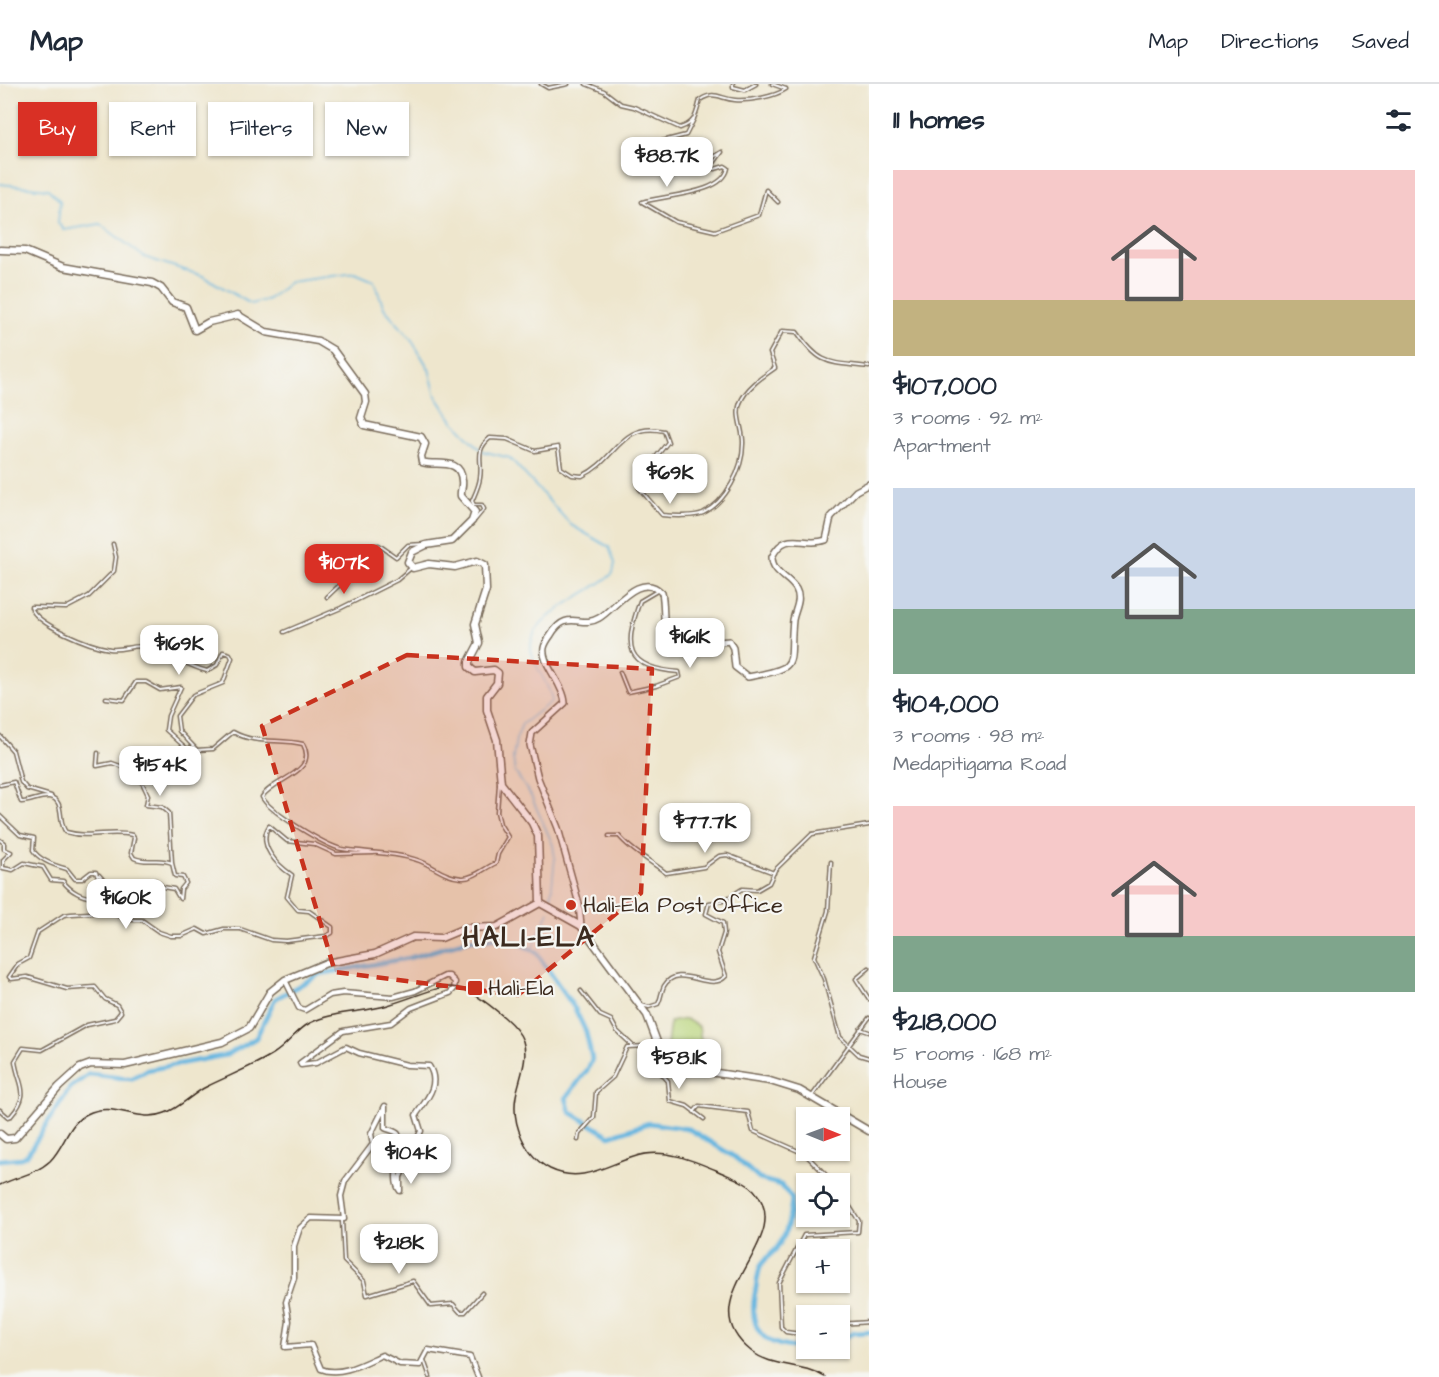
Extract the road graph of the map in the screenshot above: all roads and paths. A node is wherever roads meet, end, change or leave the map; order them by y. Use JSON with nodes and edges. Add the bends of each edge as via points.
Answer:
{"nodes":[{"id":1,"x":541,"y":84,"type":"edge"},
{"id":2,"x":568,"y":84,"type":"edge"},
{"id":3,"x":586,"y":84,"type":"edge"},
{"id":4,"x":733,"y":84,"type":"edge"},
{"id":5,"x":756,"y":84,"type":"edge"},
{"id":6,"x":772,"y":84,"type":"edge"},
{"id":7,"x":694,"y":119,"type":"junction"},
{"id":8,"x":778,"y":202,"type":"dead end"},
{"id":9,"x":0,"y":250,"type":"edge"},
{"id":10,"x":869,"y":367,"type":"edge"},
{"id":11,"x":869,"y":484,"type":"edge"},
{"id":12,"x":472,"y":522,"type":"junction"},
{"id":13,"x":113,"y":544,"type":"dead end"},
{"id":14,"x":426,"y":545,"type":"junction"},
{"id":15,"x":411,"y":568,"type":"junction"},
{"id":16,"x":660,"y":590,"type":"junction"},
{"id":17,"x":327,"y":597,"type":"dead end"},
{"id":18,"x":284,"y":632,"type":"dead end"},
{"id":19,"x":620,"y":672,"type":"dead end"},
{"id":20,"x":106,"y":698,"type":"dead end"},
{"id":21,"x":0,"y":736,"type":"edge"},
{"id":22,"x":197,"y":750,"type":"junction"},
{"id":23,"x":98,"y":753,"type":"dead end"},
{"id":24,"x":501,"y":782,"type":"junction"},
{"id":25,"x":0,"y":785,"type":"edge"},
{"id":26,"x":53,"y":798,"type":"junction"},
{"id":27,"x":0,"y":816,"type":"edge"},
{"id":28,"x":869,"y":825,"type":"edge"},
{"id":29,"x":609,"y":836,"type":"dead end"},
{"id":30,"x":0,"y":840,"type":"edge"},
{"id":31,"x":379,"y":852,"type":"junction"},
{"id":32,"x":831,"y":862,"type":"dead end"},
{"id":33,"x":172,"y":863,"type":"junction"},
{"id":34,"x":774,"y":873,"type":"junction"},
{"id":35,"x":99,"y":875,"type":"junction"},
{"id":36,"x":543,"y":904,"type":"junction"},
{"id":37,"x":107,"y":911,"type":"junction"},
{"id":38,"x":581,"y":926,"type":"junction"},
{"id":39,"x":869,"y":968,"type":"edge"},
{"id":40,"x":286,"y":983,"type":"junction"},
{"id":41,"x":581,"y":991,"type":"dead end"},
{"id":42,"x":869,"y":999,"type":"edge"},
{"id":43,"x":640,"y":1004,"type":"junction"},
{"id":44,"x":869,"y":1018,"type":"edge"},
{"id":45,"x":860,"y":1029,"type":"junction"},
{"id":46,"x":869,"y":1032,"type":"edge"},
{"id":47,"x":657,"y":1042,"type":"junction"},
{"id":48,"x":632,"y":1045,"type":"junction"},
{"id":49,"x":847,"y":1046,"type":"junction"},
{"id":50,"x":661,"y":1050,"type":"junction"},
{"id":51,"x":869,"y":1058,"type":"edge"},
{"id":52,"x":812,"y":1096,"type":"junction"},
{"id":53,"x":0,"y":1110,"type":"edge"},
{"id":54,"x":694,"y":1112,"type":"junction"},
{"id":55,"x":704,"y":1119,"type":"dead end"},
{"id":56,"x":869,"y":1131,"type":"edge"},
{"id":57,"x":0,"y":1134,"type":"edge"},
{"id":58,"x":578,"y":1140,"type":"dead end"},
{"id":59,"x":824,"y":1173,"type":"edge"},
{"id":60,"x":850,"y":1207,"type":"edge"},
{"id":61,"x":342,"y":1220,"type":"junction"},
{"id":62,"x":482,"y":1293,"type":"dead end"},
{"id":63,"x":869,"y":1322,"type":"edge"},
{"id":64,"x":850,"y":1323,"type":"edge"},
{"id":65,"x":796,"y":1333,"type":"edge"},
{"id":66,"x":424,"y":1360,"type":"junction"},
{"id":67,"x":430,"y":1377,"type":"edge"},
{"id":68,"x":478,"y":1377,"type":"edge"}],
"edges":[{"from":1,"to":2,"type":"street","via":[[548,88]]},
{"from":3,"to":7,"type":"street","via":[[621,104],[680,128]]},
{"from":4,"to":5,"type":"street","via":[[745,90]]},
{"from":6,"to":7,"type":"street","via":[[786,89],[737,101],[716,93],[707,95],[700,100]]},
{"from":7,"to":8,"type":"street","via":[[686,135],[635,148],[690,163],[704,163],[722,152],[711,167],[725,166],[727,174],[691,193],[642,202],[676,222],[715,231],[759,215],[766,190]]},
{"from":9,"to":12,"type":"highway","via":[[25,252],[63,267],[156,285],[172,302],[186,307],[196,330],[209,322],[238,315],[266,332],[323,343],[333,350],[366,397],[363,424],[424,439],[422,462],[450,464],[456,469],[462,479],[461,496],[475,512]]},
{"from":10,"to":12,"type":"street","via":[[825,362],[809,350],[797,332],[782,331],[770,353],[775,368],[756,382],[740,404],[744,443],[737,474],[713,505],[698,515],[662,514],[639,488],[639,478],[668,442],[664,431],[648,429],[632,432],[621,446],[582,476],[561,468],[558,447],[535,451],[490,438],[479,453],[480,478],[472,501],[484,509]]},
{"from":11,"to":16,"type":"main road","via":[[856,491],[831,517],[826,540],[788,540],[780,544],[772,557],[776,570],[794,586],[799,598],[793,620],[793,654],[782,668],[748,677],[737,671],[729,641],[687,646],[672,642],[666,635]]},
{"from":12,"to":14,"type":"highway","via":[[452,541]]},
{"from":13,"to":22,"type":"street","via":[[114,571],[89,596],[66,608],[30,608],[53,628],[111,649],[144,646],[207,671],[217,665],[224,652],[230,654],[223,682],[201,689],[177,716],[179,731]]},
{"from":14,"to":15,"type":"highway","via":[[409,556]]},
{"from":14,"to":17,"type":"street","via":[[408,545],[396,557],[379,545],[366,546],[358,552],[348,577]]},
{"from":15,"to":18,"type":"street","via":[[397,580]]},
{"from":15,"to":24,"type":"highway","via":[[425,564],[455,567],[477,561],[485,565],[486,590],[475,624],[479,643],[469,662],[475,672],[498,673],[486,705],[497,740]]},
{"from":16,"to":19,"type":"street","via":[[640,601],[629,643],[635,656],[649,666],[679,672],[680,677],[627,692]]},
{"from":16,"to":38,"type":"main road","via":[[634,590],[598,619],[558,624],[545,645],[545,658],[563,690],[565,704],[532,733],[530,745],[558,828],[579,903]]},
{"from":20,"to":22,"type":"street","via":[[124,700],[136,682],[146,682],[160,690],[181,687],[166,730],[186,748]]},
{"from":21,"to":26,"type":"street","via":[[13,751],[17,773],[27,789]]},
{"from":22,"to":31,"type":"street","via":[[213,749],[234,732],[251,741],[287,740],[303,744],[307,753],[303,765],[288,779],[267,789],[262,797],[265,804],[297,828],[340,848]]},
{"from":23,"to":33,"type":"street","via":[[97,766],[111,763],[136,772],[148,795],[146,805],[162,807],[169,813]]},
{"from":24,"to":31,"type":"street","via":[[497,812],[508,837],[496,863],[460,879],[439,873],[422,862]]},
{"from":24,"to":36,"type":"highway","via":[[538,836]]},
{"from":25,"to":26,"type":"street","via":[[14,782],[21,802]]},
{"from":26,"to":33,"type":"street","via":[[59,803],[60,820],[66,832],[92,837],[107,832],[130,834],[134,838],[130,853],[134,858]]},
{"from":27,"to":35,"type":"street","via":[[20,835],[34,838],[33,850],[38,856],[68,869],[75,879],[91,872]]},
{"from":28,"to":34,"type":"street","via":[[812,834]]},
{"from":29,"to":34,"type":"street","via":[[619,836],[666,873],[704,867],[727,855]]},
{"from":30,"to":37,"type":"street","via":[[4,849],[11,852],[3,861],[3,868],[13,870],[24,863],[43,867],[51,880],[63,881],[87,898],[95,896]]},
{"from":31,"to":37,"type":"street","via":[[336,854],[314,844],[287,841],[269,826],[267,829],[268,851],[292,875],[287,897],[298,910],[319,916],[332,927],[332,933],[326,936],[271,940],[240,928],[206,934],[197,929],[171,936],[142,920]]},
{"from":32,"to":49,"type":"street","via":[[828,911],[814,957],[835,1015],[835,1026]]},
{"from":33,"to":35,"type":"street","via":[[175,876],[186,881],[180,899],[174,889],[163,887],[155,879],[119,893]]},
{"from":34,"to":43,"type":"street","via":[[761,888],[742,889],[706,907],[707,915],[723,923],[718,952],[726,973],[724,979],[709,982],[687,976],[674,978],[664,986],[658,1004]]},
{"from":35,"to":37,"type":"street"},
{"from":36,"to":38,"type":"highway"},
{"from":36,"to":40,"type":"highway","via":[[497,927],[465,928],[441,938],[413,937],[375,954],[326,963]]},
{"from":37,"to":53,"type":"street","via":[[64,915],[44,928],[34,938],[30,958],[18,964],[9,977],[27,977],[67,989],[95,987],[121,1009],[120,1015],[87,1025],[42,1050],[23,1048],[15,1061],[22,1082],[21,1101],[11,1116]]},
{"from":38,"to":43,"type":"highway"},
{"from":39,"to":42,"type":"street","via":[[856,979]]},
{"from":40,"to":57,"type":"highway","via":[[270,992],[249,1028],[222,1042],[125,1065],[91,1064],[80,1068],[15,1138],[6,1139]]},
{"from":40,"to":61,"type":"street","via":[[301,1010],[305,1010],[330,995],[393,997],[445,976],[455,982],[450,993],[411,1008],[391,1023],[343,1031],[300,1062],[316,1063],[346,1047],[407,1065],[425,1065],[433,1074],[431,1092],[416,1115],[421,1131],[400,1177],[400,1191],[395,1180],[399,1136],[385,1128],[385,1106],[371,1134],[373,1144],[345,1181]]},
{"from":41,"to":48,"type":"street"},
{"from":43,"to":47,"type":"highway"},
{"from":44,"to":45,"type":"street"},
{"from":45,"to":46,"type":"street"},
{"from":45,"to":49,"type":"street"},
{"from":47,"to":48,"type":"street"},
{"from":47,"to":50,"type":"highway"},
{"from":48,"to":58,"type":"street","via":[[627,1047],[613,1077],[596,1092],[594,1117]]},
{"from":49,"to":51,"type":"street","via":[[859,1056]]},
{"from":49,"to":52,"type":"street"},
{"from":50,"to":52,"type":"highway","via":[[703,1071],[770,1081]]},
{"from":50,"to":54,"type":"street","via":[[656,1054],[655,1066],[668,1081],[670,1101]]},
{"from":52,"to":56,"type":"highway"},
{"from":54,"to":55,"type":"street"},
{"from":54,"to":59,"type":"street","via":[[699,1106],[748,1112],[753,1131],[804,1154]]},
{"from":60,"to":65,"type":"street","via":[[859,1221],[858,1232],[804,1235],[779,1283],[781,1327]]},
{"from":61,"to":62,"type":"street","via":[[344,1260],[364,1281],[367,1295],[414,1281],[431,1306],[453,1304],[465,1312]]},
{"from":61,"to":66,"type":"street","via":[[311,1218],[300,1228],[294,1246],[294,1278],[286,1302],[289,1322],[285,1347],[311,1346],[321,1370],[331,1372],[382,1355],[410,1366],[420,1365]]},
{"from":63,"to":64,"type":"street"},
{"from":66,"to":67,"type":"street"},
{"from":66,"to":68,"type":"street","via":[[428,1350],[470,1357]]}]}
